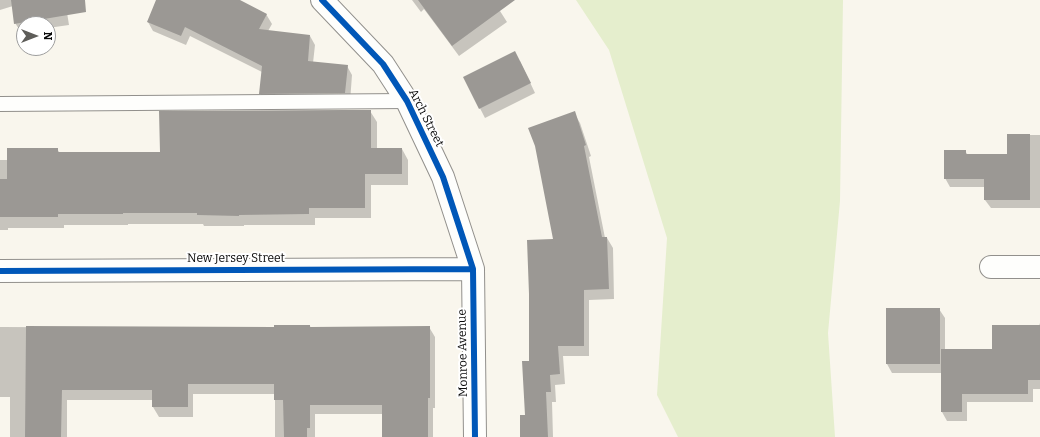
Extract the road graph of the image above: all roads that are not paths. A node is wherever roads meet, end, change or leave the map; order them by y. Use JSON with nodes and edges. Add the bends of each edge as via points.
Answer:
{"nodes":[{"id":1,"x":322,"y":0,"type":"edge"},
{"id":2,"x":407,"y":101,"type":"junction"},
{"id":3,"x":0,"y":104,"type":"edge"},
{"id":4,"x":991,"y":267,"type":"dead end"},
{"id":5,"x":1040,"y":267,"type":"edge"},
{"id":6,"x":473,"y":268,"type":"junction"},
{"id":7,"x":0,"y":271,"type":"edge"},
{"id":8,"x":475,"y":437,"type":"edge"}],
"edges":[{"from":1,"to":2,"type":"street","name":"Arch Street","via":[[383,64]]},
{"from":2,"to":3,"type":"lane"},
{"from":2,"to":6,"type":"street","name":"Arch Street","via":[[443,177]]},
{"from":4,"to":5,"type":"street"},
{"from":6,"to":7,"type":"street","name":"New Jersey Street"},
{"from":6,"to":8,"type":"street","name":"Monroe Avenue"}]}
